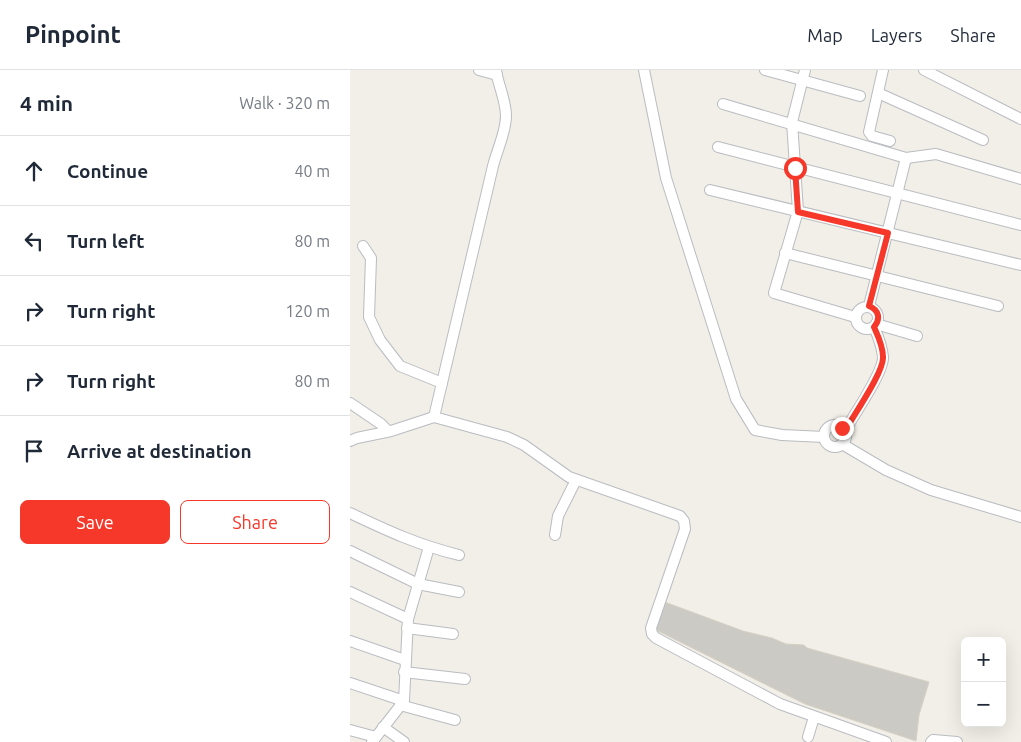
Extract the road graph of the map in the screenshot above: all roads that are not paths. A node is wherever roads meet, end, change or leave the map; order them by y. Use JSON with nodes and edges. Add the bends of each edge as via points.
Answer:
{"nodes":[{"id":1,"x":479,"y":70,"type":"edge"},
{"id":2,"x":644,"y":70,"type":"edge"},
{"id":3,"x":765,"y":70,"type":"edge"},
{"id":4,"x":883,"y":70,"type":"edge"},
{"id":5,"x":924,"y":70,"type":"edge"},
{"id":6,"x":497,"y":73,"type":"edge"},
{"id":7,"x":804,"y":75,"type":"edge"},
{"id":8,"x":878,"y":93,"type":"junction"},
{"id":9,"x":860,"y":96,"type":"dead end"},
{"id":10,"x":723,"y":104,"type":"dead end"},
{"id":11,"x":1021,"y":119,"type":"edge"},
{"id":12,"x":792,"y":124,"type":"junction"},
{"id":13,"x":983,"y":140,"type":"dead end"},
{"id":14,"x":890,"y":141,"type":"dead end"},
{"id":15,"x":718,"y":147,"type":"dead end"},
{"id":16,"x":906,"y":158,"type":"junction"},
{"id":17,"x":795,"y":168,"type":"junction"},
{"id":18,"x":1021,"y":179,"type":"edge"},
{"id":19,"x":710,"y":190,"type":"dead end"},
{"id":20,"x":898,"y":194,"type":"junction"},
{"id":21,"x":798,"y":212,"type":"junction"},
{"id":22,"x":1021,"y":225,"type":"edge"},
{"id":23,"x":888,"y":233,"type":"junction"},
{"id":24,"x":363,"y":246,"type":"dead end"},
{"id":25,"x":786,"y":253,"type":"junction"},
{"id":26,"x":1021,"y":265,"type":"edge"},
{"id":27,"x":877,"y":276,"type":"junction"},
{"id":28,"x":869,"y":306,"type":"junction"},
{"id":29,"x":998,"y":306,"type":"dead end"},
{"id":30,"x":855,"y":317,"type":"junction"},
{"id":31,"x":875,"y":325,"type":"junction"},
{"id":32,"x":917,"y":336,"type":"dead end"},
{"id":33,"x":442,"y":383,"type":"junction"},
{"id":34,"x":350,"y":403,"type":"edge"},
{"id":35,"x":434,"y":417,"type":"junction"},
{"id":36,"x":845,"y":431,"type":"junction"},
{"id":37,"x":388,"y":432,"type":"junction"},
{"id":38,"x":824,"y":437,"type":"junction"},
{"id":39,"x":350,"y":441,"type":"edge"},
{"id":40,"x":842,"y":444,"type":"junction"},
{"id":41,"x":576,"y":480,"type":"junction"},
{"id":42,"x":350,"y":513,"type":"edge"},
{"id":43,"x":1021,"y":517,"type":"edge"},
{"id":44,"x":554,"y":535,"type":"dead end"},
{"id":45,"x":429,"y":547,"type":"junction"},
{"id":46,"x":350,"y":551,"type":"edge"},
{"id":47,"x":459,"y":555,"type":"dead end"},
{"id":48,"x":418,"y":584,"type":"junction"},
{"id":49,"x":350,"y":592,"type":"edge"},
{"id":50,"x":459,"y":592,"type":"dead end"},
{"id":51,"x":407,"y":624,"type":"junction"},
{"id":52,"x":453,"y":634,"type":"dead end"},
{"id":53,"x":350,"y":642,"type":"edge"},
{"id":54,"x":404,"y":660,"type":"junction"},
{"id":55,"x":404,"y":672,"type":"junction"},
{"id":56,"x":465,"y":679,"type":"dead end"},
{"id":57,"x":350,"y":683,"type":"edge"},
{"id":58,"x":402,"y":703,"type":"junction"},
{"id":59,"x":814,"y":717,"type":"junction"},
{"id":60,"x":455,"y":720,"type":"dead end"},
{"id":61,"x":384,"y":728,"type":"junction"},
{"id":62,"x":350,"y":730,"type":"edge"},
{"id":63,"x":808,"y":737,"type":"dead end"},
{"id":64,"x":374,"y":740,"type":"edge"},
{"id":65,"x":404,"y":742,"type":"edge"},
{"id":66,"x":886,"y":742,"type":"edge"},
{"id":67,"x":931,"y":742,"type":"edge"},
{"id":68,"x":957,"y":742,"type":"edge"}],
"edges":[{"from":1,"to":6,"type":"street"},
{"from":2,"to":38,"type":"street","via":[[666,178],[736,398],[755,430]]},
{"from":3,"to":7,"type":"street"},
{"from":4,"to":8,"type":"street"},
{"from":5,"to":11,"type":"street"},
{"from":6,"to":33,"type":"street","via":[[506,117]]},
{"from":7,"to":9,"type":"street"},
{"from":7,"to":12,"type":"street"},
{"from":8,"to":13,"type":"street"},
{"from":8,"to":14,"type":"street","via":[[870,132],[872,136]]},
{"from":10,"to":12,"type":"street"},
{"from":12,"to":16,"type":"street"},
{"from":12,"to":17,"type":"street"},
{"from":15,"to":17,"type":"street"},
{"from":16,"to":18,"type":"street","via":[[936,154]]},
{"from":16,"to":20,"type":"street"},
{"from":17,"to":20,"type":"street"},
{"from":17,"to":21,"type":"street"},
{"from":19,"to":21,"type":"street"},
{"from":20,"to":22,"type":"street"},
{"from":20,"to":23,"type":"street"},
{"from":21,"to":23,"type":"street"},
{"from":21,"to":25,"type":"street"},
{"from":23,"to":26,"type":"street"},
{"from":23,"to":27,"type":"street"},
{"from":24,"to":33,"type":"street","via":[[371,258],[369,317],[380,340],[400,366]]},
{"from":25,"to":27,"type":"street"},
{"from":25,"to":30,"type":"street","via":[[774,294]]},
{"from":27,"to":28,"type":"street"},
{"from":27,"to":29,"type":"street"},
{"from":28,"to":30,"type":"street","via":[[858,310]]},
{"from":28,"to":31,"type":"street","via":[[878,314]]},
{"from":30,"to":31,"type":"street","via":[[860,327],[867,329]]},
{"from":31,"to":32,"type":"street"},
{"from":31,"to":36,"type":"street","via":[[883,359],[880,371]]},
{"from":33,"to":35,"type":"street"},
{"from":34,"to":37,"type":"street"},
{"from":35,"to":37,"type":"street"},
{"from":35,"to":41,"type":"street","via":[[516,441]]},
{"from":36,"to":38,"type":"street","via":[[839,426],[832,426]]},
{"from":36,"to":40,"type":"street","via":[[846,438]]},
{"from":37,"to":39,"type":"street"},
{"from":38,"to":40,"type":"street","via":[[829,446]]},
{"from":40,"to":43,"type":"street","via":[[886,470],[931,490]]},
{"from":41,"to":44,"type":"street","via":[[558,516]]},
{"from":41,"to":59,"type":"street","via":[[680,516],[684,521],[685,529],[651,628],[656,638],[780,704]]},
{"from":42,"to":45,"type":"street"},
{"from":45,"to":47,"type":"street"},
{"from":45,"to":48,"type":"street"},
{"from":46,"to":48,"type":"street"},
{"from":48,"to":50,"type":"street"},
{"from":48,"to":51,"type":"street"},
{"from":49,"to":51,"type":"street"},
{"from":51,"to":52,"type":"street"},
{"from":51,"to":54,"type":"street"},
{"from":53,"to":54,"type":"street"},
{"from":54,"to":55,"type":"street"},
{"from":55,"to":56,"type":"street"},
{"from":55,"to":58,"type":"street"},
{"from":57,"to":58,"type":"street"},
{"from":58,"to":60,"type":"street"},
{"from":58,"to":61,"type":"street"},
{"from":59,"to":63,"type":"street"},
{"from":59,"to":66,"type":"street"},
{"from":61,"to":64,"type":"street"},
{"from":61,"to":65,"type":"street"},
{"from":62,"to":64,"type":"street"},
{"from":67,"to":68,"type":"street","via":[[938,739]]}]}
